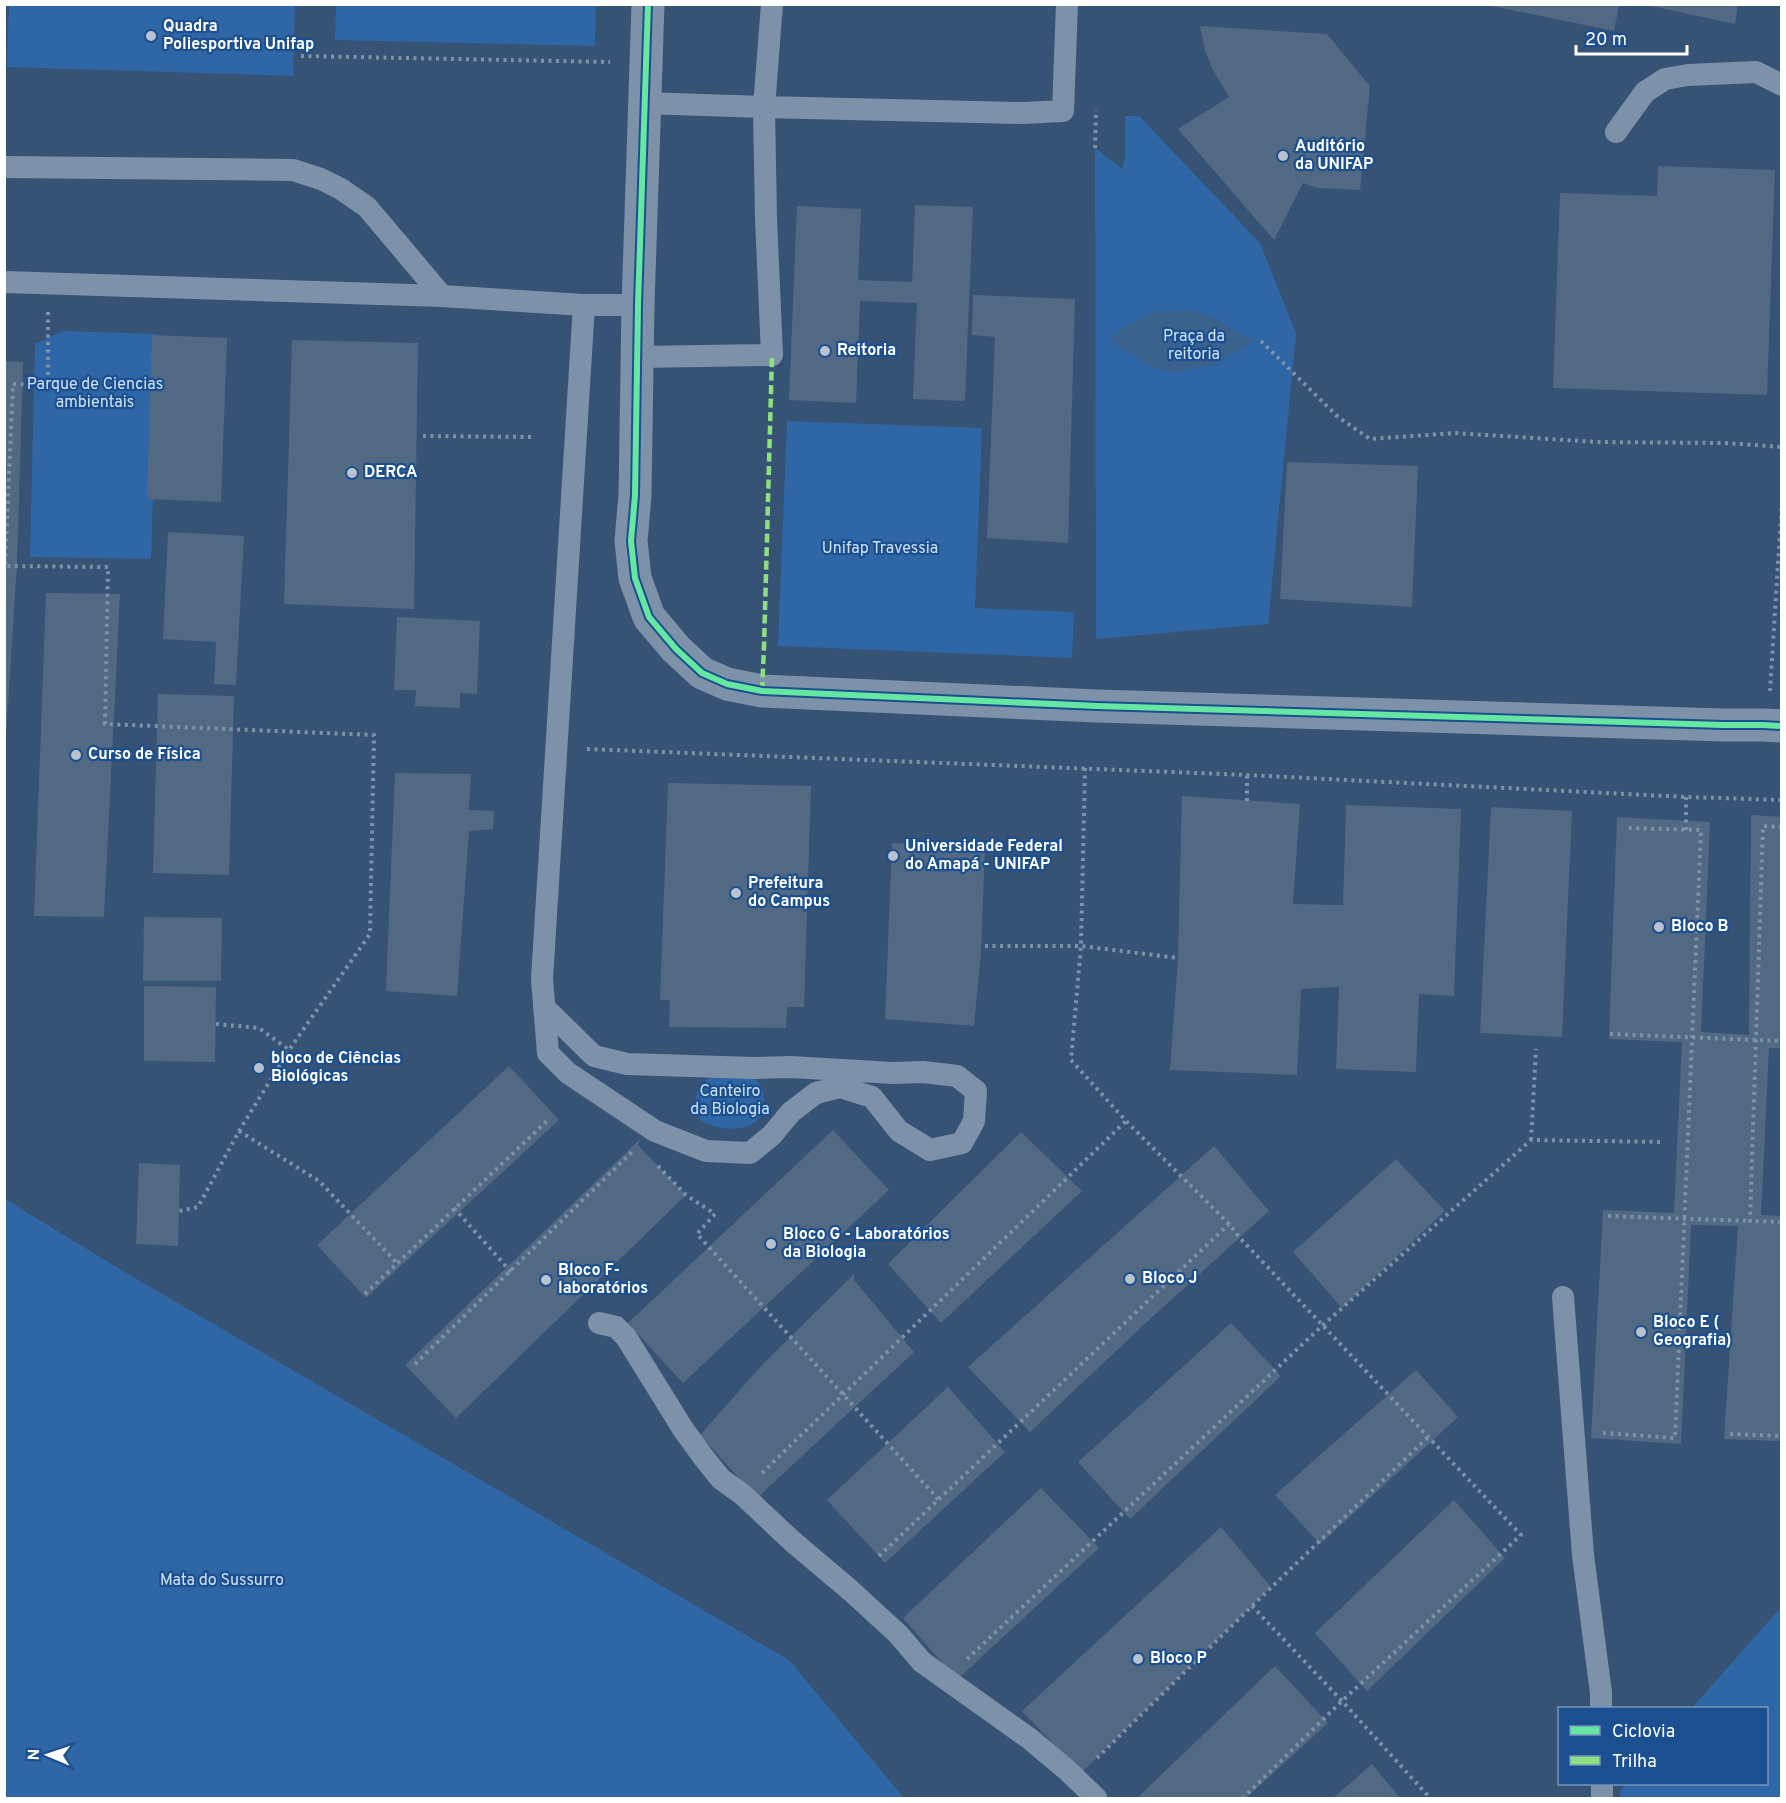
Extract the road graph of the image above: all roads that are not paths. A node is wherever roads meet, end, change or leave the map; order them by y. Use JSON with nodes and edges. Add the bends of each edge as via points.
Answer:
{"nodes":[{"id":1,"x":648,"y":4,"type":"edge"},
{"id":2,"x":772,"y":4,"type":"edge"},
{"id":3,"x":1067,"y":4,"type":"edge"},
{"id":4,"x":1782,"y":85,"type":"edge"},
{"id":5,"x":644,"y":103,"type":"junction"},
{"id":6,"x":764,"y":107,"type":"junction"},
{"id":7,"x":1616,"y":132,"type":"dead end"},
{"id":8,"x":4,"y":167,"type":"edge"},
{"id":9,"x":4,"y":282,"type":"edge"},
{"id":10,"x":442,"y":296,"type":"junction"},
{"id":11,"x":584,"y":305,"type":"junction"},
{"id":12,"x":638,"y":305,"type":"junction"},
{"id":13,"x":638,"y":357,"type":"junction"},
{"id":14,"x":1772,"y":725,"type":"edge"},
{"id":15,"x":544,"y":1007,"type":"junction"},
{"id":16,"x":1563,"y":1297,"type":"dead end"},
{"id":17,"x":599,"y":1323,"type":"dead end"},
{"id":18,"x":1601,"y":1707,"type":"edge"},
{"id":19,"x":1096,"y":1798,"type":"edge"}],
"edges":[{"from":1,"to":5,"type":"street"},
{"from":2,"to":6,"type":"lane"},
{"from":3,"to":6,"type":"lane","via":[[1063,111]]},
{"from":4,"to":7,"type":"lane","via":[[1756,72],[1665,79],[1645,92]]},
{"from":5,"to":6,"type":"lane"},
{"from":5,"to":12,"type":"street"},
{"from":6,"to":13,"type":"lane","via":[[772,355]]},
{"from":8,"to":10,"type":"lane","via":[[293,170],[341,189],[367,207]]},
{"from":9,"to":10,"type":"lane"},
{"from":10,"to":11,"type":"lane"},
{"from":11,"to":12,"type":"lane"},
{"from":11,"to":15,"type":"lane","via":[[542,978]]},
{"from":12,"to":13,"type":"street"},
{"from":13,"to":14,"type":"street","via":[[631,541],[635,578],[649,617],[676,649],[702,673],[727,684],[762,691],[1097,706]]},
{"from":15,"to":15,"type":"lane","via":[[548,1053],[568,1073],[655,1131],[706,1151],[750,1153],[816,1093],[840,1087],[872,1098],[899,1131],[930,1150],[962,1143],[974,1121],[976,1091],[957,1076],[627,1064],[594,1056]]},
{"from":16,"to":18,"type":"lane","via":[[1583,1555]]},
{"from":17,"to":19,"type":"lane","via":[[616,1327],[626,1337],[683,1429],[721,1479],[850,1590],[922,1662],[1030,1739]]}]}
